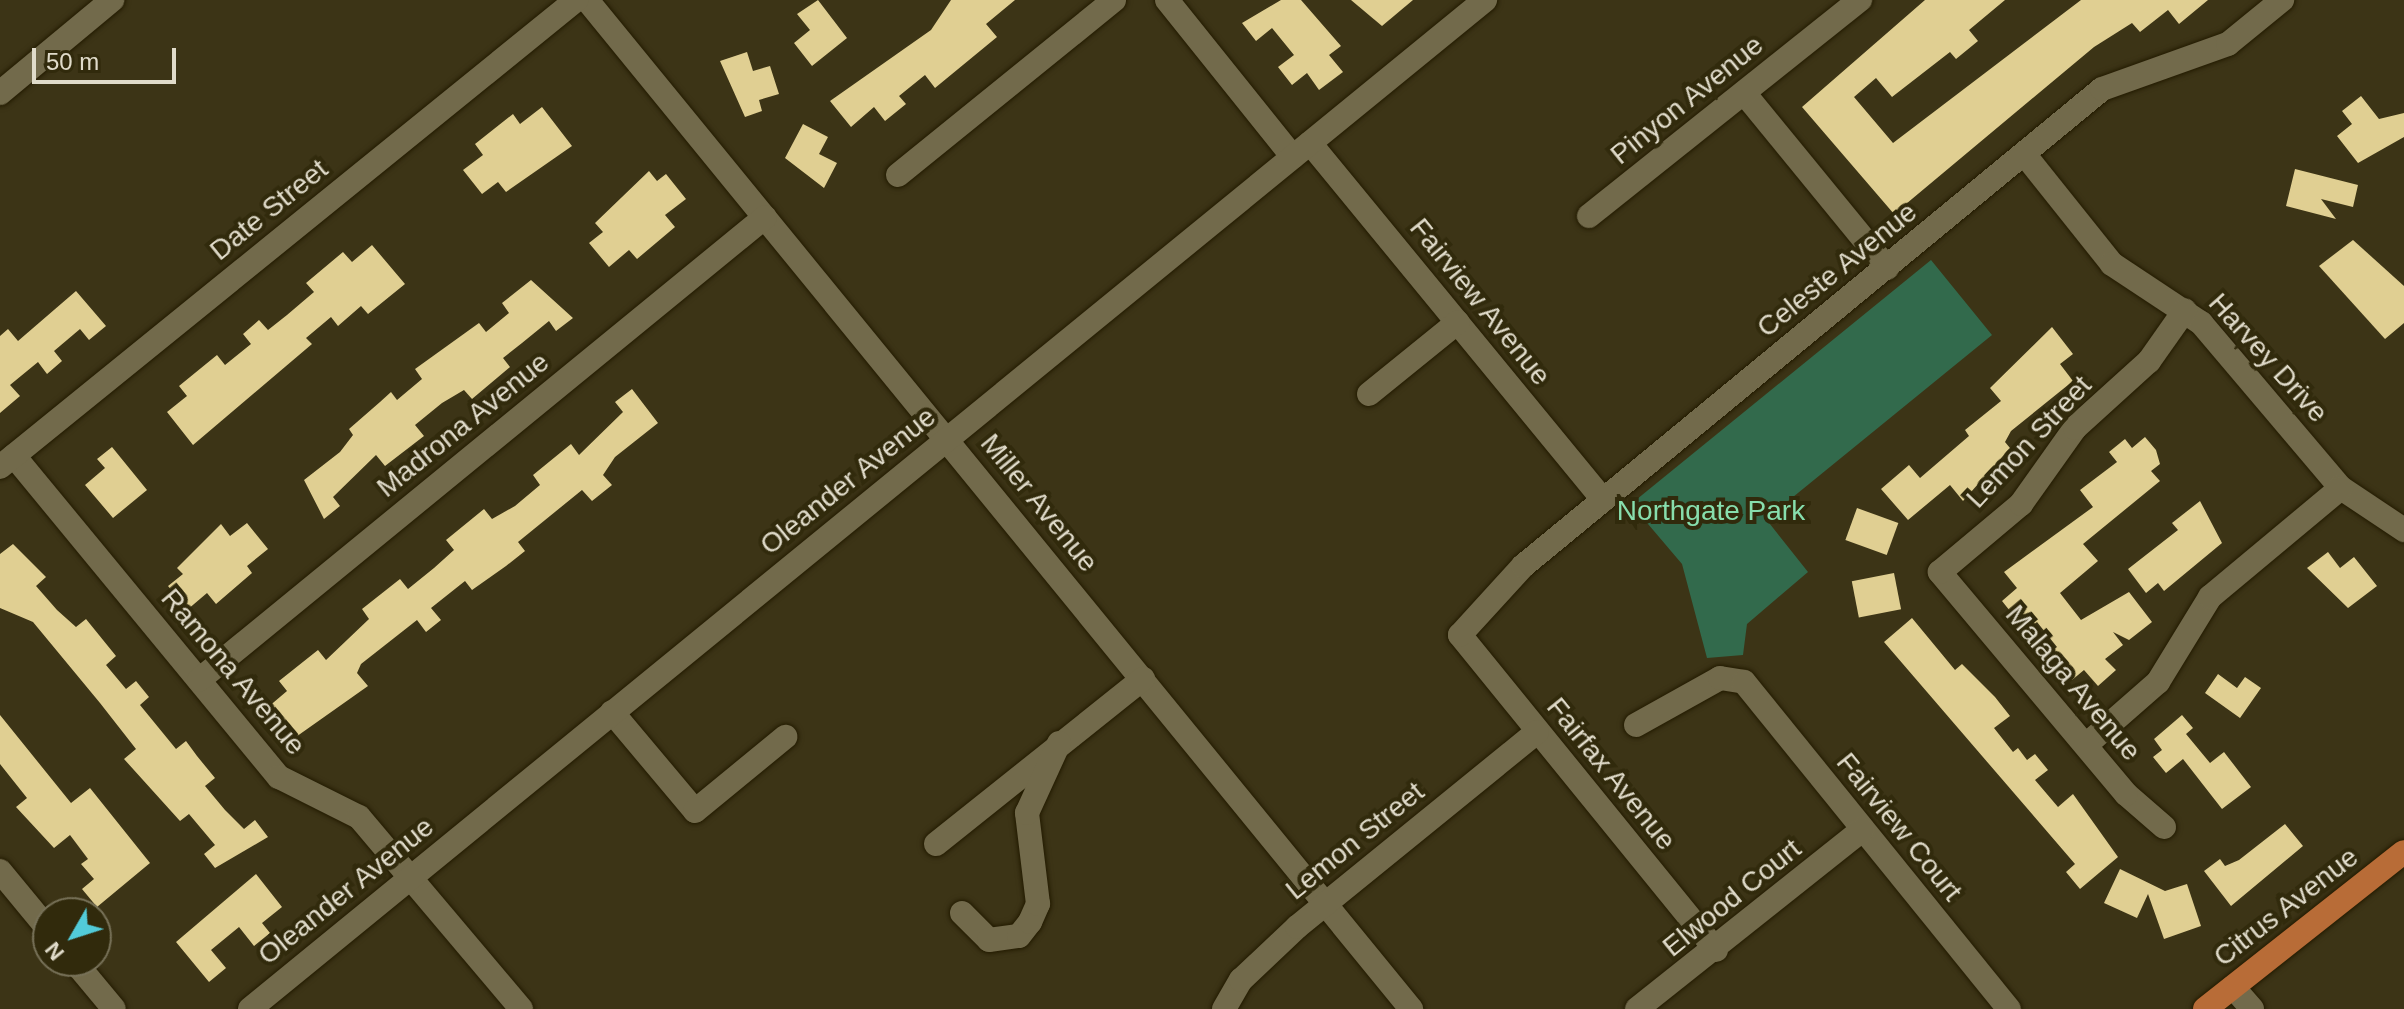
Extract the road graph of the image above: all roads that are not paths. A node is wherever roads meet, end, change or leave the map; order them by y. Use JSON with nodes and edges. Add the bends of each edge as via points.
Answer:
{"nodes":[{"id":1,"x":112,"y":0,"type":"edge"},
{"id":2,"x":576,"y":0,"type":"edge"},
{"id":3,"x":587,"y":0,"type":"edge"},
{"id":4,"x":1114,"y":0,"type":"edge"},
{"id":5,"x":1167,"y":0,"type":"edge"},
{"id":6,"x":1485,"y":0,"type":"edge"},
{"id":7,"x":1860,"y":0,"type":"edge"},
{"id":8,"x":2282,"y":0,"type":"edge"},
{"id":9,"x":0,"y":93,"type":"edge"},
{"id":10,"x":1744,"y":93,"type":"junction"},
{"id":11,"x":1302,"y":150,"type":"junction"},
{"id":12,"x":2025,"y":155,"type":"junction"},
{"id":13,"x":898,"y":175,"type":"dead end"},
{"id":14,"x":1589,"y":216,"type":"dead end"},
{"id":15,"x":765,"y":217,"type":"junction"},
{"id":16,"x":1887,"y":268,"type":"junction"},
{"id":17,"x":2185,"y":310,"type":"junction"},
{"id":18,"x":1458,"y":322,"type":"junction"},
{"id":19,"x":1369,"y":394,"type":"dead end"},
{"id":20,"x":948,"y":438,"type":"junction"},
{"id":21,"x":7,"y":462,"type":"edge"},
{"id":22,"x":2341,"y":488,"type":"junction"},
{"id":23,"x":1603,"y":500,"type":"junction"},
{"id":24,"x":2404,"y":530,"type":"edge"},
{"id":25,"x":1940,"y":572,"type":"joint"},
{"id":26,"x":1460,"y":635,"type":"joint"},
{"id":27,"x":1143,"y":679,"type":"junction"},
{"id":28,"x":199,"y":680,"type":"junction"},
{"id":29,"x":612,"y":712,"type":"junction"},
{"id":30,"x":1636,"y":725,"type":"dead end"},
{"id":31,"x":1537,"y":732,"type":"junction"},
{"id":32,"x":785,"y":737,"type":"dead end"},
{"id":33,"x":1059,"y":743,"type":"junction"},
{"id":34,"x":2086,"y":745,"type":"junction"},
{"id":35,"x":2164,"y":827,"type":"dead end"},
{"id":36,"x":1862,"y":830,"type":"junction"},
{"id":37,"x":936,"y":844,"type":"dead end"},
{"id":38,"x":2404,"y":852,"type":"edge"},
{"id":39,"x":0,"y":871,"type":"edge"},
{"id":40,"x":411,"y":876,"type":"junction"},
{"id":41,"x":1326,"y":903,"type":"junction"},
{"id":42,"x":32,"y":910,"type":"edge"},
{"id":43,"x":962,"y":913,"type":"dead end"},
{"id":44,"x":1716,"y":950,"type":"junction"},
{"id":45,"x":87,"y":977,"type":"edge"},
{"id":46,"x":2233,"y":987,"type":"junction"},
{"id":47,"x":1996,"y":1004,"type":"edge"},
{"id":48,"x":114,"y":1009,"type":"edge"},
{"id":49,"x":250,"y":1009,"type":"edge"},
{"id":50,"x":521,"y":1009,"type":"edge"},
{"id":51,"x":1224,"y":1009,"type":"edge"},
{"id":52,"x":1411,"y":1009,"type":"edge"},
{"id":53,"x":1637,"y":1009,"type":"edge"},
{"id":54,"x":2205,"y":1009,"type":"edge"},
{"id":55,"x":2252,"y":1009,"type":"edge"}],
"edges":[{"from":1,"to":9,"type":"street"},
{"from":2,"to":21,"type":"street","name":"Date Street"},
{"from":3,"to":15,"type":"street","name":"Miller Avenue"},
{"from":4,"to":13,"type":"street"},
{"from":5,"to":11,"type":"street","name":"Fairview Avenue"},
{"from":6,"to":11,"type":"street","name":"Oleander Avenue"},
{"from":7,"to":10,"type":"street","name":"Pinyon Avenue"},
{"from":8,"to":12,"type":"street","name":"Celeste Avenue","via":[[2228,44],[2102,89]]},
{"from":10,"to":14,"type":"street","name":"Pinyon Avenue"},
{"from":10,"to":16,"type":"street"},
{"from":11,"to":18,"type":"street","name":"Fairview Avenue"},
{"from":11,"to":20,"type":"street","name":"Oleander Avenue"},
{"from":12,"to":16,"type":"street","name":"Celeste Avenue"},
{"from":12,"to":17,"type":"street","name":"Harvey Drive","via":[[2112,264]]},
{"from":15,"to":20,"type":"street","name":"Miller Avenue"},
{"from":15,"to":28,"type":"street","name":"Madrona Avenue"},
{"from":16,"to":23,"type":"street","name":"Celeste Avenue"},
{"from":17,"to":22,"type":"street","name":"Harvey Drive"},
{"from":17,"to":25,"type":"street","name":"Lemon Street","via":[[2149,361],[2075,428],[2021,504]]},
{"from":18,"to":19,"type":"street"},
{"from":18,"to":23,"type":"street","name":"Fairview Avenue"},
{"from":20,"to":27,"type":"street","name":"Miller Avenue"},
{"from":20,"to":29,"type":"street","name":"Oleander Avenue"},
{"from":21,"to":28,"type":"street","name":"Ramona Avenue"},
{"from":22,"to":24,"type":"street","name":"Harvey Drive"},
{"from":22,"to":34,"type":"street","via":[[2210,597],[2158,682]]},
{"from":23,"to":26,"type":"street","name":"Celeste Avenue","via":[[1523,566]]},
{"from":25,"to":34,"type":"street","name":"Malaga Avenue"},
{"from":26,"to":31,"type":"street","name":"Fairfax Avenue"},
{"from":27,"to":33,"type":"street"},
{"from":27,"to":41,"type":"street","name":"Miller Avenue"},
{"from":28,"to":40,"type":"street","name":"Ramona Avenue","via":[[279,777],[359,817]]},
{"from":29,"to":32,"type":"street","via":[[695,811]]},
{"from":29,"to":40,"type":"street","name":"Oleander Avenue"},
{"from":30,"to":36,"type":"street","name":"Fairview Court","via":[[1720,678],[1744,682]]},
{"from":31,"to":41,"type":"street","name":"Lemon Street"},
{"from":31,"to":44,"type":"street","name":"Fairfax Avenue"},
{"from":33,"to":37,"type":"street"},
{"from":33,"to":43,"type":"street","via":[[1027,813],[1038,904],[1030,922],[1019,936],[989,940]]},
{"from":34,"to":35,"type":"street","name":"Malaga Avenue"},
{"from":36,"to":44,"type":"street","name":"Elwood Court"},
{"from":36,"to":47,"type":"street","name":"Fairview Court"},
{"from":38,"to":46,"type":"main road","name":"Citrus Avenue"},
{"from":39,"to":42,"type":"street"},
{"from":40,"to":49,"type":"street","name":"Oleander Avenue"},
{"from":40,"to":50,"type":"street","name":"Ramona Avenue"},
{"from":41,"to":51,"type":"street","name":"Lemon Street","via":[[1241,980]]},
{"from":41,"to":52,"type":"street","name":"Miller Avenue"},
{"from":44,"to":53,"type":"street","name":"Elwood Court"},
{"from":45,"to":48,"type":"street"},
{"from":46,"to":54,"type":"main road","name":"Citrus Avenue"},
{"from":46,"to":55,"type":"street"}]}
